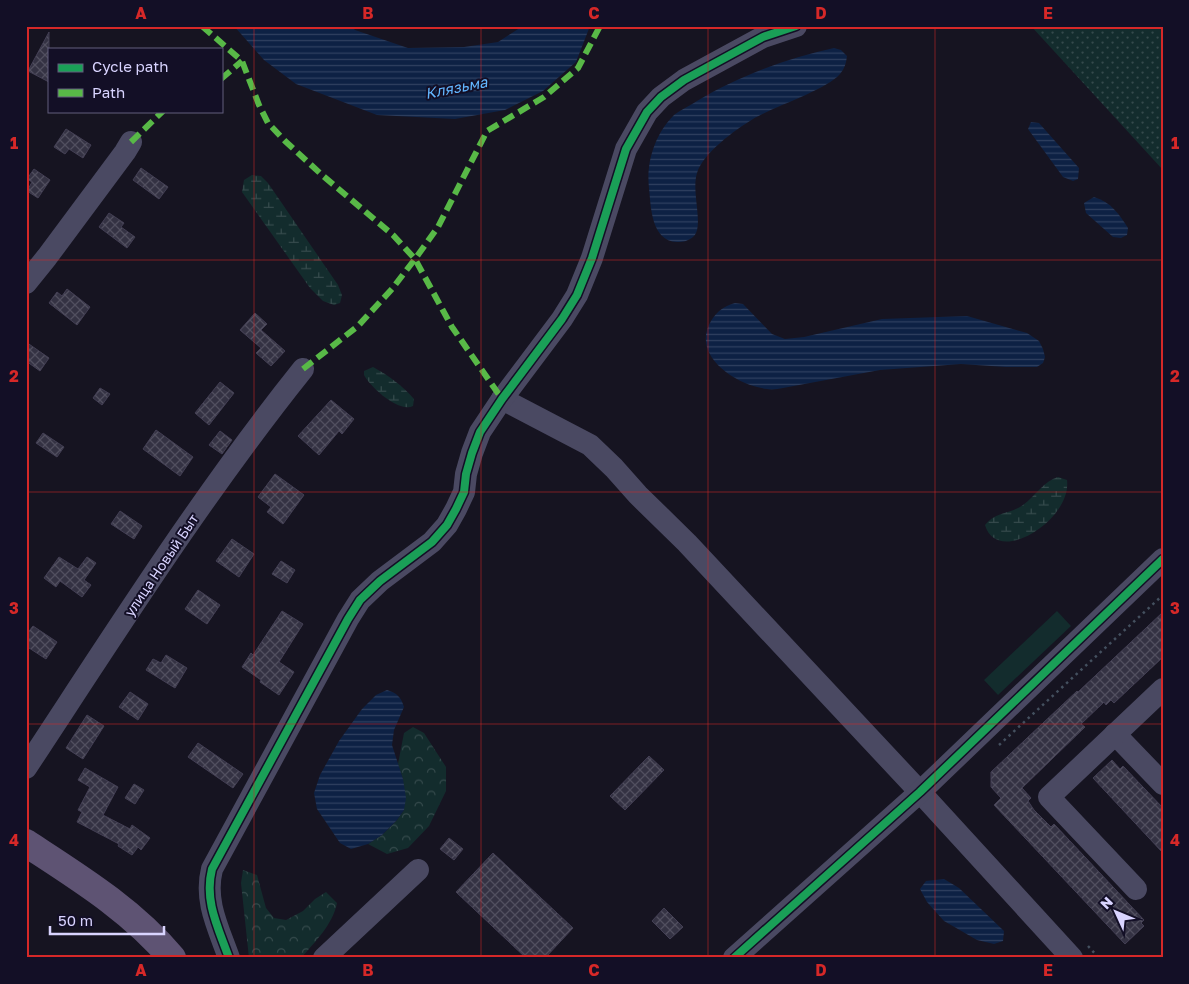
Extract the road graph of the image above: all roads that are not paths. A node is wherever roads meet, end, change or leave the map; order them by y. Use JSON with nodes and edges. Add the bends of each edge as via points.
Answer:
{"nodes":[{"id":1,"x":796,"y":26,"type":"edge"},
{"id":2,"x":131,"y":142,"type":"dead end"},
{"id":3,"x":26,"y":283,"type":"edge"},
{"id":4,"x":303,"y":369,"type":"dead end"},
{"id":5,"x":502,"y":399,"type":"junction"},
{"id":6,"x":1163,"y":559,"type":"edge"},
{"id":7,"x":1163,"y":689,"type":"edge"},
{"id":8,"x":1115,"y":734,"type":"junction"},
{"id":9,"x":26,"y":768,"type":"edge"},
{"id":10,"x":1163,"y":784,"type":"edge"},
{"id":11,"x":920,"y":792,"type":"junction"},
{"id":12,"x":26,"y":843,"type":"edge"},
{"id":13,"x":418,"y":870,"type":"dead end"},
{"id":14,"x":1136,"y":889,"type":"dead end"},
{"id":15,"x":172,"y":958,"type":"edge"},
{"id":16,"x":229,"y":958,"type":"edge"},
{"id":17,"x":324,"y":958,"type":"edge"},
{"id":18,"x":734,"y":958,"type":"edge"},
{"id":19,"x":1072,"y":958,"type":"edge"}],
"edges":[{"from":1,"to":5,"type":"street","via":[[763,37],[684,80],[647,112],[626,149],[577,295]]},
{"from":2,"to":3,"type":"street"},
{"from":4,"to":9,"type":"street","name":"улица Новый Быт","via":[[254,430]]},
{"from":5,"to":11,"type":"street","via":[[590,445],[687,543]]},
{"from":5,"to":16,"type":"street","via":[[480,432],[466,474],[464,492],[447,525],[432,542],[360,600],[212,869],[208,883],[209,900]]},
{"from":6,"to":11,"type":"street"},
{"from":7,"to":8,"type":"street"},
{"from":8,"to":10,"type":"street"},
{"from":8,"to":14,"type":"street","via":[[1049,797]]},
{"from":11,"to":18,"type":"street"},
{"from":11,"to":19,"type":"street"},
{"from":12,"to":15,"type":"main road","via":[[111,900],[138,922]]},
{"from":13,"to":17,"type":"street"}]}
